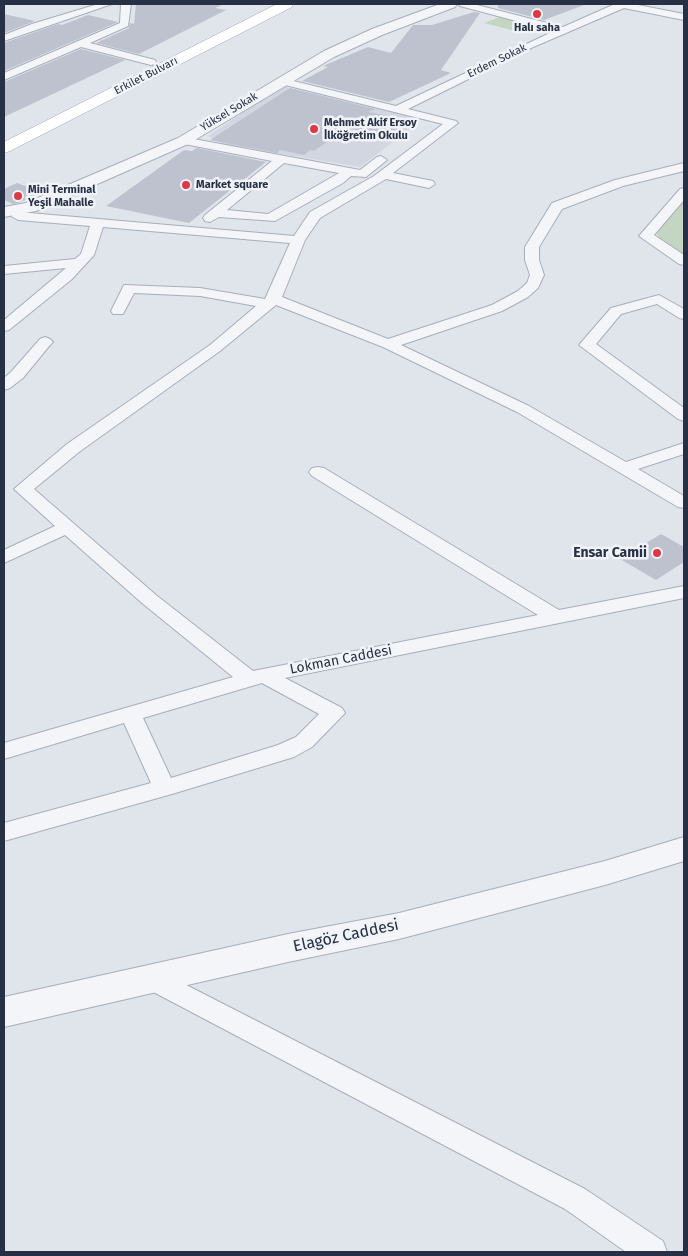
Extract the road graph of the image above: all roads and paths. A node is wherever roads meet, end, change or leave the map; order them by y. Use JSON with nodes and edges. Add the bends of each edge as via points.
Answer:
{"nodes":[{"id":1,"x":107,"y":4,"type":"edge"},
{"id":2,"x":126,"y":4,"type":"edge"},
{"id":3,"x":266,"y":4,"type":"edge"},
{"id":4,"x":287,"y":4,"type":"edge"},
{"id":5,"x":451,"y":4,"type":"edge"},
{"id":6,"x":463,"y":4,"type":"edge"},
{"id":7,"x":622,"y":4,"type":"edge"},
{"id":8,"x":684,"y":17,"type":"edge"},
{"id":9,"x":125,"y":24,"type":"junction"},
{"id":10,"x":564,"y":30,"type":"junction"},
{"id":11,"x":4,"y":38,"type":"edge"},
{"id":12,"x":80,"y":44,"type":"junction"},
{"id":13,"x":126,"y":55,"type":"junction"},
{"id":14,"x":151,"y":62,"type":"junction"},
{"id":15,"x":4,"y":77,"type":"edge"},
{"id":16,"x":281,"y":81,"type":"junction"},
{"id":17,"x":399,"y":109,"type":"junction"},
{"id":18,"x":438,"y":119,"type":"junction"},
{"id":19,"x":4,"y":134,"type":"edge"},
{"id":20,"x":182,"y":141,"type":"junction"},
{"id":21,"x":408,"y":141,"type":"dead end"},
{"id":22,"x":4,"y":148,"type":"edge"},
{"id":23,"x":393,"y":152,"type":"dead end"},
{"id":24,"x":282,"y":159,"type":"junction"},
{"id":25,"x":684,"y":167,"type":"edge"},
{"id":26,"x":349,"y":171,"type":"junction"},
{"id":27,"x":383,"y":175,"type":"junction"},
{"id":28,"x":429,"y":184,"type":"dead end"},
{"id":29,"x":684,"y":192,"type":"edge"},
{"id":30,"x":216,"y":213,"type":"junction"},
{"id":31,"x":8,"y":216,"type":"edge"},
{"id":32,"x":98,"y":223,"type":"junction"},
{"id":33,"x":194,"y":231,"type":"junction"},
{"id":34,"x":298,"y":240,"type":"junction"},
{"id":35,"x":684,"y":261,"type":"edge"},
{"id":36,"x":79,"y":263,"type":"junction"},
{"id":37,"x":4,"y":270,"type":"edge"},
{"id":38,"x":271,"y":301,"type":"junction"},
{"id":39,"x":118,"y":311,"type":"dead end"},
{"id":40,"x":684,"y":315,"type":"edge"},
{"id":41,"x":4,"y":327,"type":"edge"},
{"id":42,"x":45,"y":342,"type":"dead end"},
{"id":43,"x":388,"y":344,"type":"junction"},
{"id":44,"x":4,"y":385,"type":"edge"},
{"id":45,"x":684,"y":416,"type":"edge"},
{"id":46,"x":684,"y":448,"type":"edge"},
{"id":47,"x":624,"y":468,"type":"junction"},
{"id":48,"x":318,"y":472,"type":"dead end"},
{"id":49,"x":684,"y":503,"type":"edge"},
{"id":50,"x":68,"y":527,"type":"junction"},
{"id":51,"x":4,"y":556,"type":"edge"},
{"id":52,"x":684,"y":592,"type":"edge"},
{"id":53,"x":556,"y":617,"type":"junction"},
{"id":54,"x":256,"y":677,"type":"junction"},
{"id":55,"x":131,"y":714,"type":"junction"},
{"id":56,"x":4,"y":751,"type":"edge"},
{"id":57,"x":164,"y":788,"type":"junction"},
{"id":58,"x":4,"y":832,"type":"edge"},
{"id":59,"x":684,"y":849,"type":"edge"},
{"id":60,"x":153,"y":979,"type":"junction"},
{"id":61,"x":4,"y":1012,"type":"edge"},
{"id":62,"x":652,"y":1252,"type":"edge"}],
"edges":[{"from":1,"to":11,"type":"street"},
{"from":2,"to":9,"type":"street"},
{"from":3,"to":14,"type":"main road","name":"Erkilet Bulvarı"},
{"from":4,"to":22,"type":"main road","name":"Erkilet Bulvarı"},
{"from":5,"to":16,"type":"street","name":"Yüksel Sokak","via":[[353,43]]},
{"from":6,"to":10,"type":"street"},
{"from":7,"to":8,"type":"street"},
{"from":7,"to":10,"type":"street","name":"Erdem Sokak"},
{"from":9,"to":12,"type":"street"},
{"from":9,"to":13,"type":"street","via":[[119,41]]},
{"from":10,"to":17,"type":"street","name":"Erdem Sokak"},
{"from":12,"to":13,"type":"street"},
{"from":12,"to":15,"type":"street"},
{"from":13,"to":14,"type":"street"},
{"from":14,"to":19,"type":"main road","name":"Erkilet Bulvarı"},
{"from":16,"to":17,"type":"street"},
{"from":16,"to":20,"type":"street","name":"Yüksel Sokak"},
{"from":17,"to":18,"type":"street"},
{"from":18,"to":21,"type":"street"},
{"from":18,"to":27,"type":"street","via":[[452,123]]},
{"from":20,"to":24,"type":"street"},
{"from":20,"to":31,"type":"street","name":"Yüksel Sokak"},
{"from":23,"to":26,"type":"street","via":[[362,174]]},
{"from":24,"to":26,"type":"street"},
{"from":24,"to":30,"type":"street"},
{"from":25,"to":43,"type":"street","via":[[619,183],[558,206],[532,247],[537,275],[533,285],[523,294],[497,308]]},
{"from":26,"to":30,"type":"street","via":[[339,180],[270,218]]},
{"from":27,"to":28,"type":"street"},
{"from":27,"to":34,"type":"street","via":[[315,215]]},
{"from":29,"to":35,"type":"street","via":[[646,236]]},
{"from":30,"to":33,"type":"street"},
{"from":31,"to":32,"type":"street"},
{"from":32,"to":33,"type":"street"},
{"from":32,"to":36,"type":"street","via":[[86,255]]},
{"from":33,"to":34,"type":"street"},
{"from":34,"to":38,"type":"street"},
{"from":36,"to":37,"type":"street"},
{"from":36,"to":41,"type":"street"},
{"from":38,"to":39,"type":"street","via":[[129,288]]},
{"from":38,"to":43,"type":"street"},
{"from":38,"to":50,"type":"street","via":[[215,348],[73,448],[23,489]]},
{"from":40,"to":45,"type":"street","via":[[659,298],[616,311],[587,346]]},
{"from":42,"to":44,"type":"street","via":[[17,375]]},
{"from":43,"to":47,"type":"street","via":[[523,409]]},
{"from":46,"to":47,"type":"street"},
{"from":47,"to":49,"type":"street"},
{"from":48,"to":53,"type":"street"},
{"from":50,"to":51,"type":"street"},
{"from":50,"to":54,"type":"street","via":[[149,599]]},
{"from":52,"to":53,"type":"street","name":"Lokman Caddesi"},
{"from":53,"to":54,"type":"street","name":"Lokman Caddesi"},
{"from":54,"to":55,"type":"street","name":"Lokman Caddesi"},
{"from":54,"to":57,"type":"street","via":[[334,713],[304,742],[286,752]]},
{"from":55,"to":56,"type":"street","name":"Lokman Caddesi"},
{"from":55,"to":57,"type":"street"},
{"from":57,"to":58,"type":"street"},
{"from":59,"to":60,"type":"street","name":"Elagöz Caddesi","via":[[505,900],[399,926]]},
{"from":60,"to":61,"type":"street","name":"Elagöz Caddesi"},
{"from":60,"to":62,"type":"street","via":[[575,1199]]}]}
